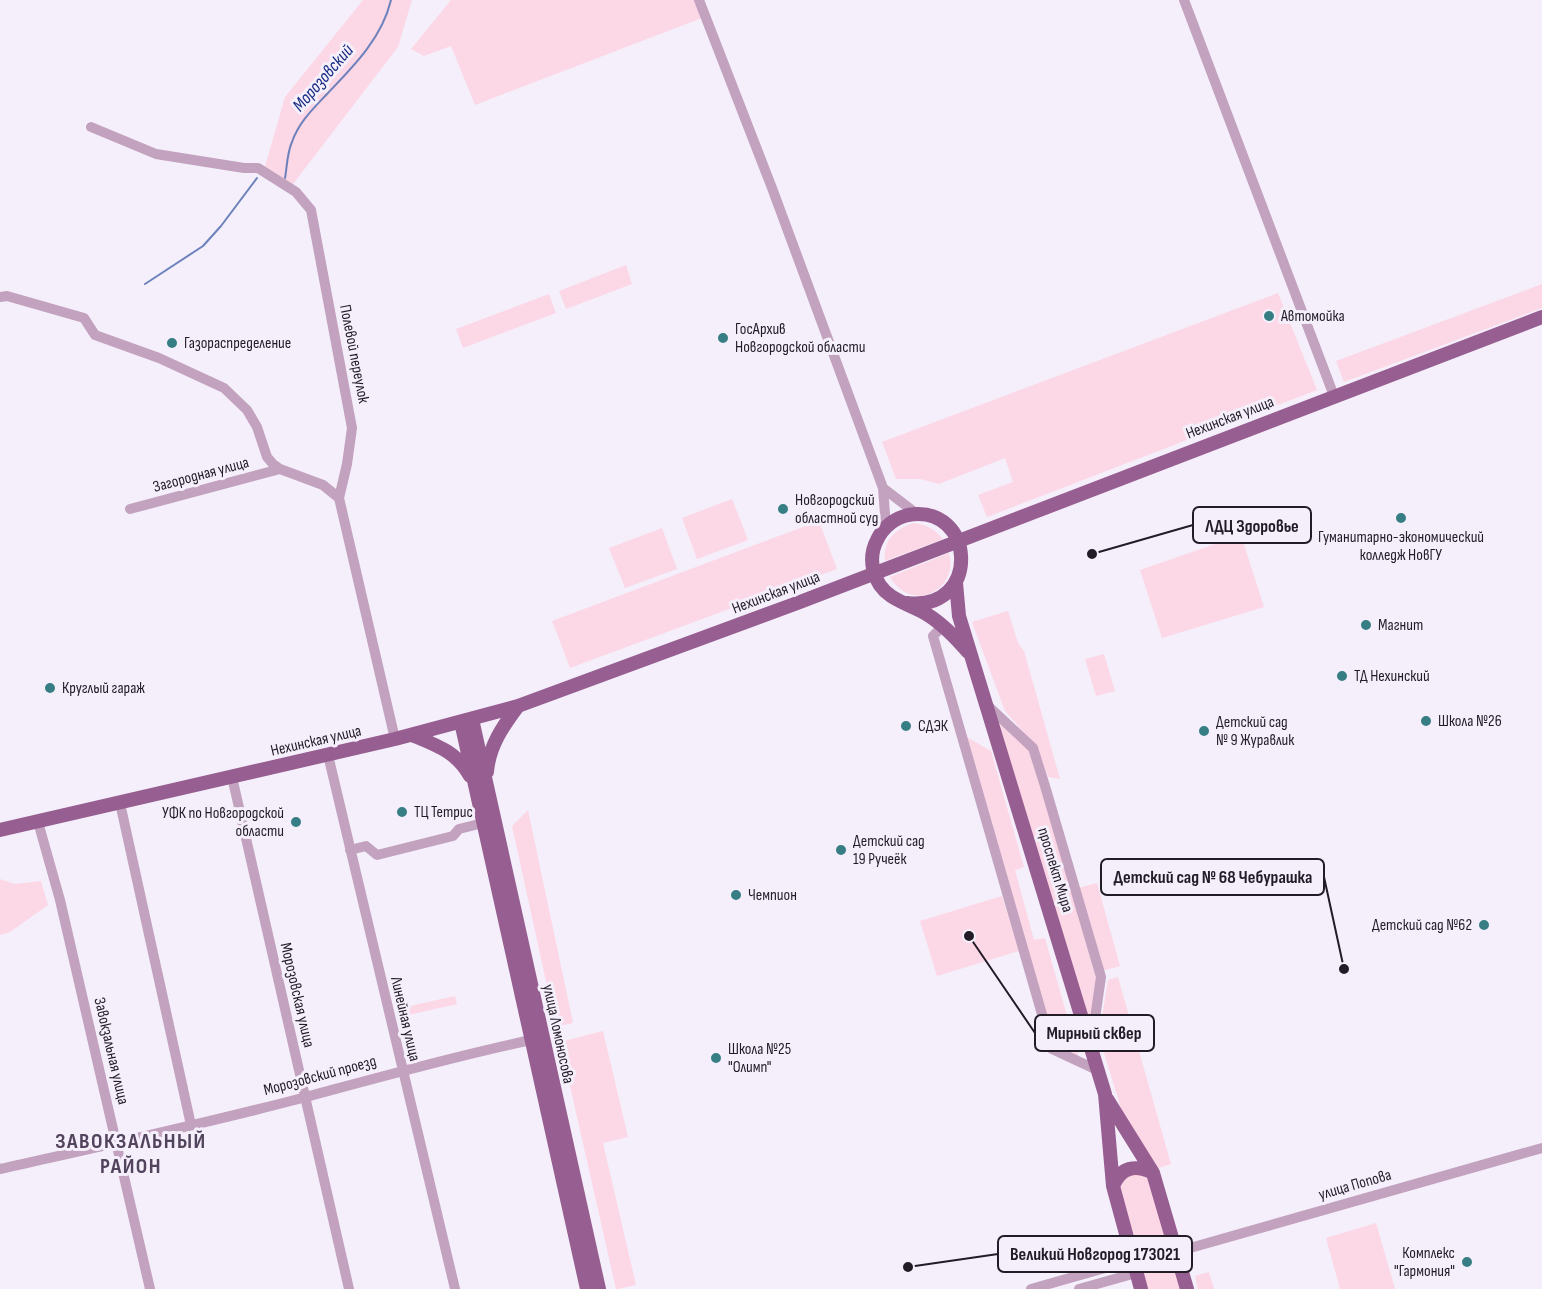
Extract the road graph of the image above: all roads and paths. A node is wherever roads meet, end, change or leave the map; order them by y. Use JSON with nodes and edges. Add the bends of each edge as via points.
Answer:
{"nodes":[{"id":1,"x":699,"y":0,"type":"edge"},
{"id":2,"x":1184,"y":0,"type":"edge"},
{"id":3,"x":91,"y":127,"type":"dead end"},
{"id":4,"x":0,"y":297,"type":"edge"},
{"id":5,"x":1542,"y":317,"type":"edge"},
{"id":6,"x":1334,"y":396,"type":"junction"},
{"id":7,"x":280,"y":469,"type":"junction"},
{"id":8,"x":883,"y":488,"type":"junction"},
{"id":9,"x":339,"y":498,"type":"junction"},
{"id":10,"x":130,"y":510,"type":"dead end"},
{"id":11,"x":917,"y":514,"type":"junction"},
{"id":12,"x":886,"y":527,"type":"junction"},
{"id":13,"x":958,"y":541,"type":"junction"},
{"id":14,"x":874,"y":573,"type":"junction"},
{"id":15,"x":956,"y":583,"type":"junction"},
{"id":16,"x":907,"y":603,"type":"junction"},
{"id":17,"x":944,"y":626,"type":"junction"},
{"id":18,"x":971,"y":656,"type":"junction"},
{"id":19,"x":987,"y":705,"type":"junction"},
{"id":20,"x":518,"y":706,"type":"junction"},
{"id":21,"x":466,"y":721,"type":"junction"},
{"id":22,"x":412,"y":735,"type":"junction"},
{"id":23,"x":395,"y":739,"type":"junction"},
{"id":24,"x":328,"y":755,"type":"junction"},
{"id":25,"x":232,"y":777,"type":"junction"},
{"id":26,"x":481,"y":789,"type":"junction"},
{"id":27,"x":120,"y":803,"type":"junction"},
{"id":28,"x":38,"y":822,"type":"junction"},
{"id":29,"x":483,"y":823,"type":"junction"},
{"id":30,"x":0,"y":830,"type":"edge"},
{"id":31,"x":350,"y":850,"type":"junction"},
{"id":32,"x":509,"y":914,"type":"junction"},
{"id":33,"x":531,"y":1040,"type":"junction"},
{"id":34,"x":1091,"y":1049,"type":"junction"},
{"id":35,"x":402,"y":1070,"type":"junction"},
{"id":36,"x":1097,"y":1070,"type":"junction"},
{"id":37,"x":1104,"y":1094,"type":"junction"},
{"id":38,"x":304,"y":1097,"type":"junction"},
{"id":39,"x":191,"y":1125,"type":"junction"},
{"id":40,"x":117,"y":1142,"type":"junction"},
{"id":41,"x":1542,"y":1148,"type":"edge"},
{"id":42,"x":0,"y":1169,"type":"edge"},
{"id":43,"x":1153,"y":1173,"type":"junction"},
{"id":44,"x":1113,"y":1186,"type":"junction"},
{"id":45,"x":1176,"y":1252,"type":"junction"},
{"id":46,"x":587,"y":1263,"type":"junction"},
{"id":47,"x":1135,"y":1266,"type":"junction"},
{"id":48,"x":1065,"y":1284,"type":"edge"},
{"id":49,"x":150,"y":1289,"type":"edge"},
{"id":50,"x":349,"y":1289,"type":"edge"},
{"id":51,"x":455,"y":1289,"type":"edge"},
{"id":52,"x":586,"y":1289,"type":"edge"},
{"id":53,"x":599,"y":1289,"type":"edge"},
{"id":54,"x":1031,"y":1289,"type":"edge"},
{"id":55,"x":1079,"y":1289,"type":"edge"},
{"id":56,"x":1141,"y":1289,"type":"edge"},
{"id":57,"x":1186,"y":1289,"type":"edge"}],
"edges":[{"from":1,"to":8,"type":"street"},
{"from":2,"to":6,"type":"street"},
{"from":3,"to":9,"type":"street","name":"Полевой переулок","via":[[156,154],[258,168],[296,192],[311,210],[352,428]]},
{"from":4,"to":7,"type":"street","via":[[84,318],[95,335],[159,358],[224,388],[247,410],[267,458]]},
{"from":5,"to":6,"type":"main road","name":"Нехинская улица"},
{"from":6,"to":13,"type":"main road","name":"Нехинская улица"},
{"from":7,"to":9,"type":"street","via":[[323,484]]},
{"from":7,"to":10,"type":"street","name":"Загородная улица"},
{"from":8,"to":11,"type":"street"},
{"from":8,"to":12,"type":"street"},
{"from":9,"to":23,"type":"street","name":"Полевой переулок"},
{"from":11,"to":12,"type":"main road"},
{"from":11,"to":13,"type":"main road","via":[[941,521]]},
{"from":12,"to":14,"type":"main road","via":[[873,549]]},
{"from":13,"to":14,"type":"main road","name":"Нехинская улица"},
{"from":13,"to":15,"type":"main road","name":"проспект Мира","via":[[962,562]]},
{"from":14,"to":16,"type":"main road","name":"проспект Мира","via":[[890,596]]},
{"from":14,"to":20,"type":"main road","name":"Нехинская улица"},
{"from":15,"to":16,"type":"main road","via":[[935,601]]},
{"from":15,"to":18,"type":"main road","name":"проспект Мира","via":[[959,616]]},
{"from":16,"to":17,"type":"main road","name":"проспект Мира"},
{"from":17,"to":18,"type":"main road","name":"проспект Мира"},
{"from":17,"to":36,"type":"street","via":[[933,636],[1052,1049]]},
{"from":18,"to":19,"type":"main road","name":"проспект Мира"},
{"from":19,"to":34,"type":"main road","name":"проспект Мира"},
{"from":19,"to":34,"type":"street","via":[[1033,748],[1042,776],[1101,977]]},
{"from":20,"to":21,"type":"main road","name":"Нехинская улица"},
{"from":20,"to":26,"type":"main road","name":"улица Ломоносова","via":[[500,731]]},
{"from":21,"to":22,"type":"main road","name":"Нехинская улица"},
{"from":21,"to":26,"type":"main road","name":"улица Ломоносова"},
{"from":22,"to":23,"type":"main road","name":"Нехинская улица"},
{"from":22,"to":26,"type":"main road","name":"улица Ломоносова","via":[[457,759]]},
{"from":23,"to":24,"type":"main road","name":"Нехинская улица"},
{"from":24,"to":25,"type":"main road","name":"Нехинская улица"},
{"from":24,"to":31,"type":"street","name":"Линейная улица"},
{"from":25,"to":27,"type":"main road","name":"Нехинская улица"},
{"from":25,"to":38,"type":"street","name":"Морозовская улица"},
{"from":26,"to":29,"type":"main road","name":"улица Ломоносова"},
{"from":26,"to":32,"type":"main road","name":"улица Ломоносова"},
{"from":27,"to":28,"type":"main road","name":"Нехинская улица"},
{"from":27,"to":39,"type":"street"},
{"from":28,"to":30,"type":"main road","name":"Нехинская улица"},
{"from":28,"to":40,"type":"street","name":"Завокзальная улица"},
{"from":29,"to":31,"type":"street","via":[[459,829],[453,836],[377,855],[366,846]]},
{"from":29,"to":32,"type":"main road","name":"улица Ломоносова"},
{"from":31,"to":35,"type":"street","name":"Линейная улица"},
{"from":32,"to":33,"type":"main road","name":"улица Ломоносова"},
{"from":32,"to":46,"type":"main road","name":"улица Ломоносова"},
{"from":33,"to":35,"type":"street","name":"Морозовский проезд"},
{"from":33,"to":46,"type":"main road","name":"улица Ломоносова"},
{"from":34,"to":36,"type":"main road","name":"проспект Мира"},
{"from":35,"to":38,"type":"street","name":"Морозовский проезд"},
{"from":35,"to":51,"type":"street","name":"Линейная улица"},
{"from":36,"to":37,"type":"main road","name":"проспект Мира"},
{"from":37,"to":43,"type":"main road","name":"проспект Мира"},
{"from":37,"to":44,"type":"main road","name":"проспект Мира"},
{"from":38,"to":39,"type":"street","name":"Морозовский проезд"},
{"from":38,"to":50,"type":"street","name":"Морозовская улица"},
{"from":39,"to":40,"type":"street","name":"Морозовский проезд"},
{"from":40,"to":42,"type":"street","name":"Морозовский проезд"},
{"from":40,"to":49,"type":"street","name":"Завокзальная улица"},
{"from":41,"to":45,"type":"street","name":"улица Попова"},
{"from":43,"to":44,"type":"main road","via":[[1130,1168],[1120,1174]]},
{"from":43,"to":45,"type":"main road","name":"проспект Мира"},
{"from":44,"to":47,"type":"main road","name":"проспект Мира"},
{"from":45,"to":57,"type":"main road","name":"проспект Мира"},
{"from":46,"to":52,"type":"main road","name":"улица Ломоносова"},
{"from":46,"to":53,"type":"main road","name":"улица Ломоносова"},
{"from":47,"to":48,"type":"street"},
{"from":47,"to":55,"type":"street"},
{"from":47,"to":56,"type":"main road","name":"проспект Мира"},
{"from":48,"to":54,"type":"street"}]}
